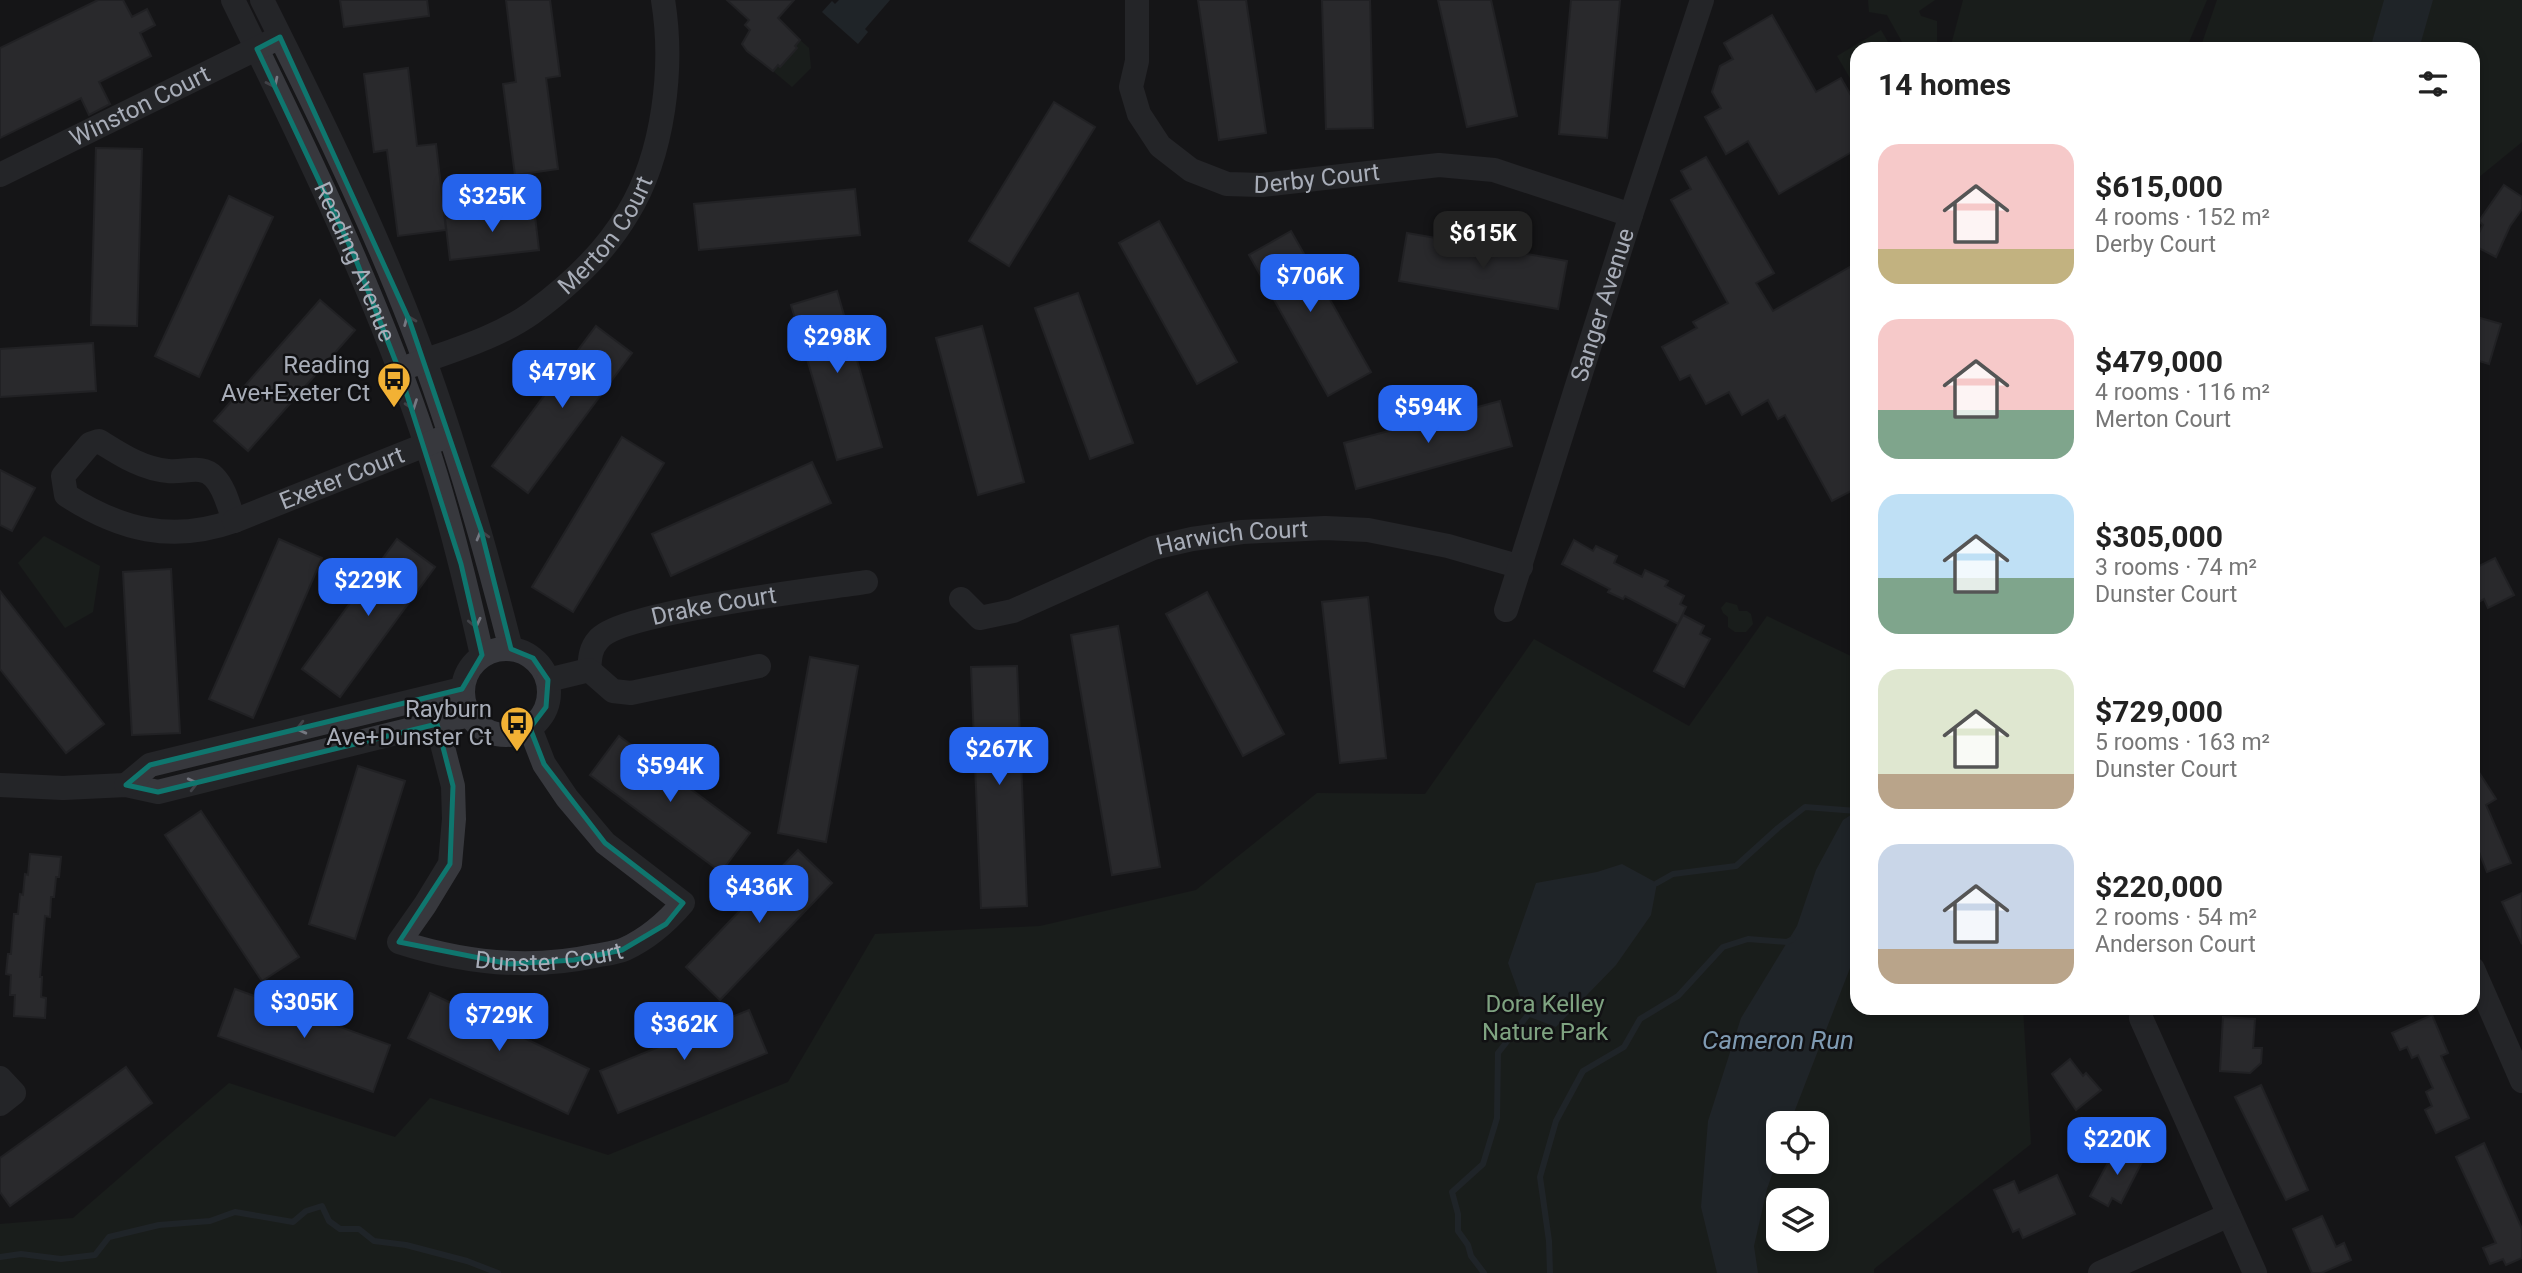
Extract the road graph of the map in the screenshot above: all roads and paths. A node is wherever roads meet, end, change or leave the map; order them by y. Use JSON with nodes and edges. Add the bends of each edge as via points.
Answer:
{"nodes":[{"id":1,"x":233,"y":0,"type":"edge"},
{"id":2,"x":262,"y":0,"type":"edge"},
{"id":3,"x":663,"y":0,"type":"edge"},
{"id":4,"x":1137,"y":0,"type":"edge"},
{"id":5,"x":1702,"y":0,"type":"edge"},
{"id":6,"x":281,"y":37,"type":"junction"},
{"id":7,"x":257,"y":49,"type":"junction"},
{"id":8,"x":0,"y":175,"type":"edge"},
{"id":9,"x":1631,"y":215,"type":"junction"},
{"id":10,"x":425,"y":360,"type":"junction"},
{"id":11,"x":399,"y":370,"type":"junction"},
{"id":12,"x":450,"y":436,"type":"junction"},
{"id":13,"x":426,"y":444,"type":"junction"},
{"id":14,"x":234,"y":521,"type":"junction"},
{"id":15,"x":1521,"y":567,"type":"junction"},
{"id":16,"x":866,"y":582,"type":"dead end"},
{"id":17,"x":961,"y":599,"type":"dead end"},
{"id":18,"x":1506,"y":610,"type":"dead end"},
{"id":19,"x":511,"y":649,"type":"junction"},
{"id":20,"x":482,"y":655,"type":"junction"},
{"id":21,"x":760,"y":666,"type":"dead end"},
{"id":22,"x":589,"y":670,"type":"junction"},
{"id":23,"x":548,"y":680,"type":"junction"},
{"id":24,"x":462,"y":689,"type":"junction"},
{"id":25,"x":469,"y":715,"type":"junction"},
{"id":26,"x":437,"y":724,"type":"junction"},
{"id":27,"x":530,"y":728,"type":"junction"},
{"id":28,"x":0,"y":785,"type":"edge"},
{"id":29,"x":127,"y":785,"type":"junction"},
{"id":30,"x":2480,"y":985,"type":"edge"},
{"id":31,"x":2141,"y":1018,"type":"dead end"},
{"id":32,"x":2522,"y":1081,"type":"edge"},
{"id":33,"x":2229,"y":1216,"type":"junction"},
{"id":34,"x":2100,"y":1273,"type":"edge"},
{"id":35,"x":2255,"y":1273,"type":"edge"}],
"edges":[{"from":1,"to":7,"type":"street","name":"Reading Avenue"},
{"from":2,"to":6,"type":"street","name":"Reading Avenue"},
{"from":3,"to":10,"type":"street","name":"Merton Court","via":[[668,63],[664,101],[643,184],[623,222],[573,279],[531,314]]},
{"from":4,"to":9,"type":"street","name":"Derby Court","via":[[1138,61],[1131,87],[1139,114],[1160,146],[1191,170],[1227,184],[1262,185],[1439,165],[1494,170]]},
{"from":5,"to":9,"type":"street","name":"Sanger Avenue"},
{"from":6,"to":7,"type":"street","name":"Winston Court"},
{"from":10,"to":6,"type":"street","name":"Reading Avenue","one_way":true,"via":[[363,209]]},
{"from":7,"to":8,"type":"street","name":"Winston Court"},
{"from":7,"to":11,"type":"street","name":"Reading Avenue","one_way":true,"via":[[354,255]]},
{"from":9,"to":15,"type":"street","name":"Sanger Avenue"},
{"from":10,"to":11,"type":"street","name":"Merton Court"},
{"from":10,"to":12,"type":"street","name":"Reading Avenue"},
{"from":11,"to":13,"type":"street","name":"Reading Avenue","one_way":true},
{"from":12,"to":13,"type":"street","name":"Exeter Court"},
{"from":19,"to":12,"type":"street","name":"Reading Avenue","one_way":true,"via":[[481,530]]},
{"from":13,"to":14,"type":"street","name":"Exeter Court"},
{"from":13,"to":20,"type":"street","name":"Reading Avenue","one_way":true},
{"from":14,"to":14,"type":"street","name":"Exeter Court","via":[[192,532],[159,533],[88,509],[66,495],[63,476],[90,444],[99,441],[138,464],[167,471],[207,472],[222,488]]},
{"from":15,"to":17,"type":"street","name":"Harwich Court","via":[[1368,530],[1277,530],[1153,548],[1013,611],[980,618]]},
{"from":15,"to":18,"type":"street","name":"Sanger Avenue"},
{"from":16,"to":22,"type":"street","name":"Drake Court","via":[[674,611],[612,629],[598,638]]},
{"from":19,"to":20,"type":"street"},
{"from":19,"to":23,"type":"street","via":[[533,658]]},
{"from":20,"to":24,"type":"street","via":[[472,664]]},
{"from":21,"to":22,"type":"street","via":[[631,693],[613,691]]},
{"from":22,"to":23,"type":"street"},
{"from":23,"to":27,"type":"street","via":[[546,707]]},
{"from":24,"to":25,"type":"street"},
{"from":24,"to":29,"type":"street","one_way":true,"via":[[150,765]]},
{"from":25,"to":26,"type":"street"},
{"from":25,"to":27,"type":"street","via":[[490,732],[504,735]]},
{"from":26,"to":27,"type":"street","name":"Dunster Court","via":[[453,786],[450,864],[399,942],[426,951],[510,964],[574,960],[622,950],[666,924],[683,903],[605,843],[544,764]]},
{"from":29,"to":26,"type":"street","one_way":true,"via":[[158,792]]},
{"from":28,"to":29,"type":"street"},
{"from":30,"to":32,"type":"street"},
{"from":31,"to":33,"type":"street"},
{"from":33,"to":34,"type":"street"},
{"from":33,"to":35,"type":"street"}]}
